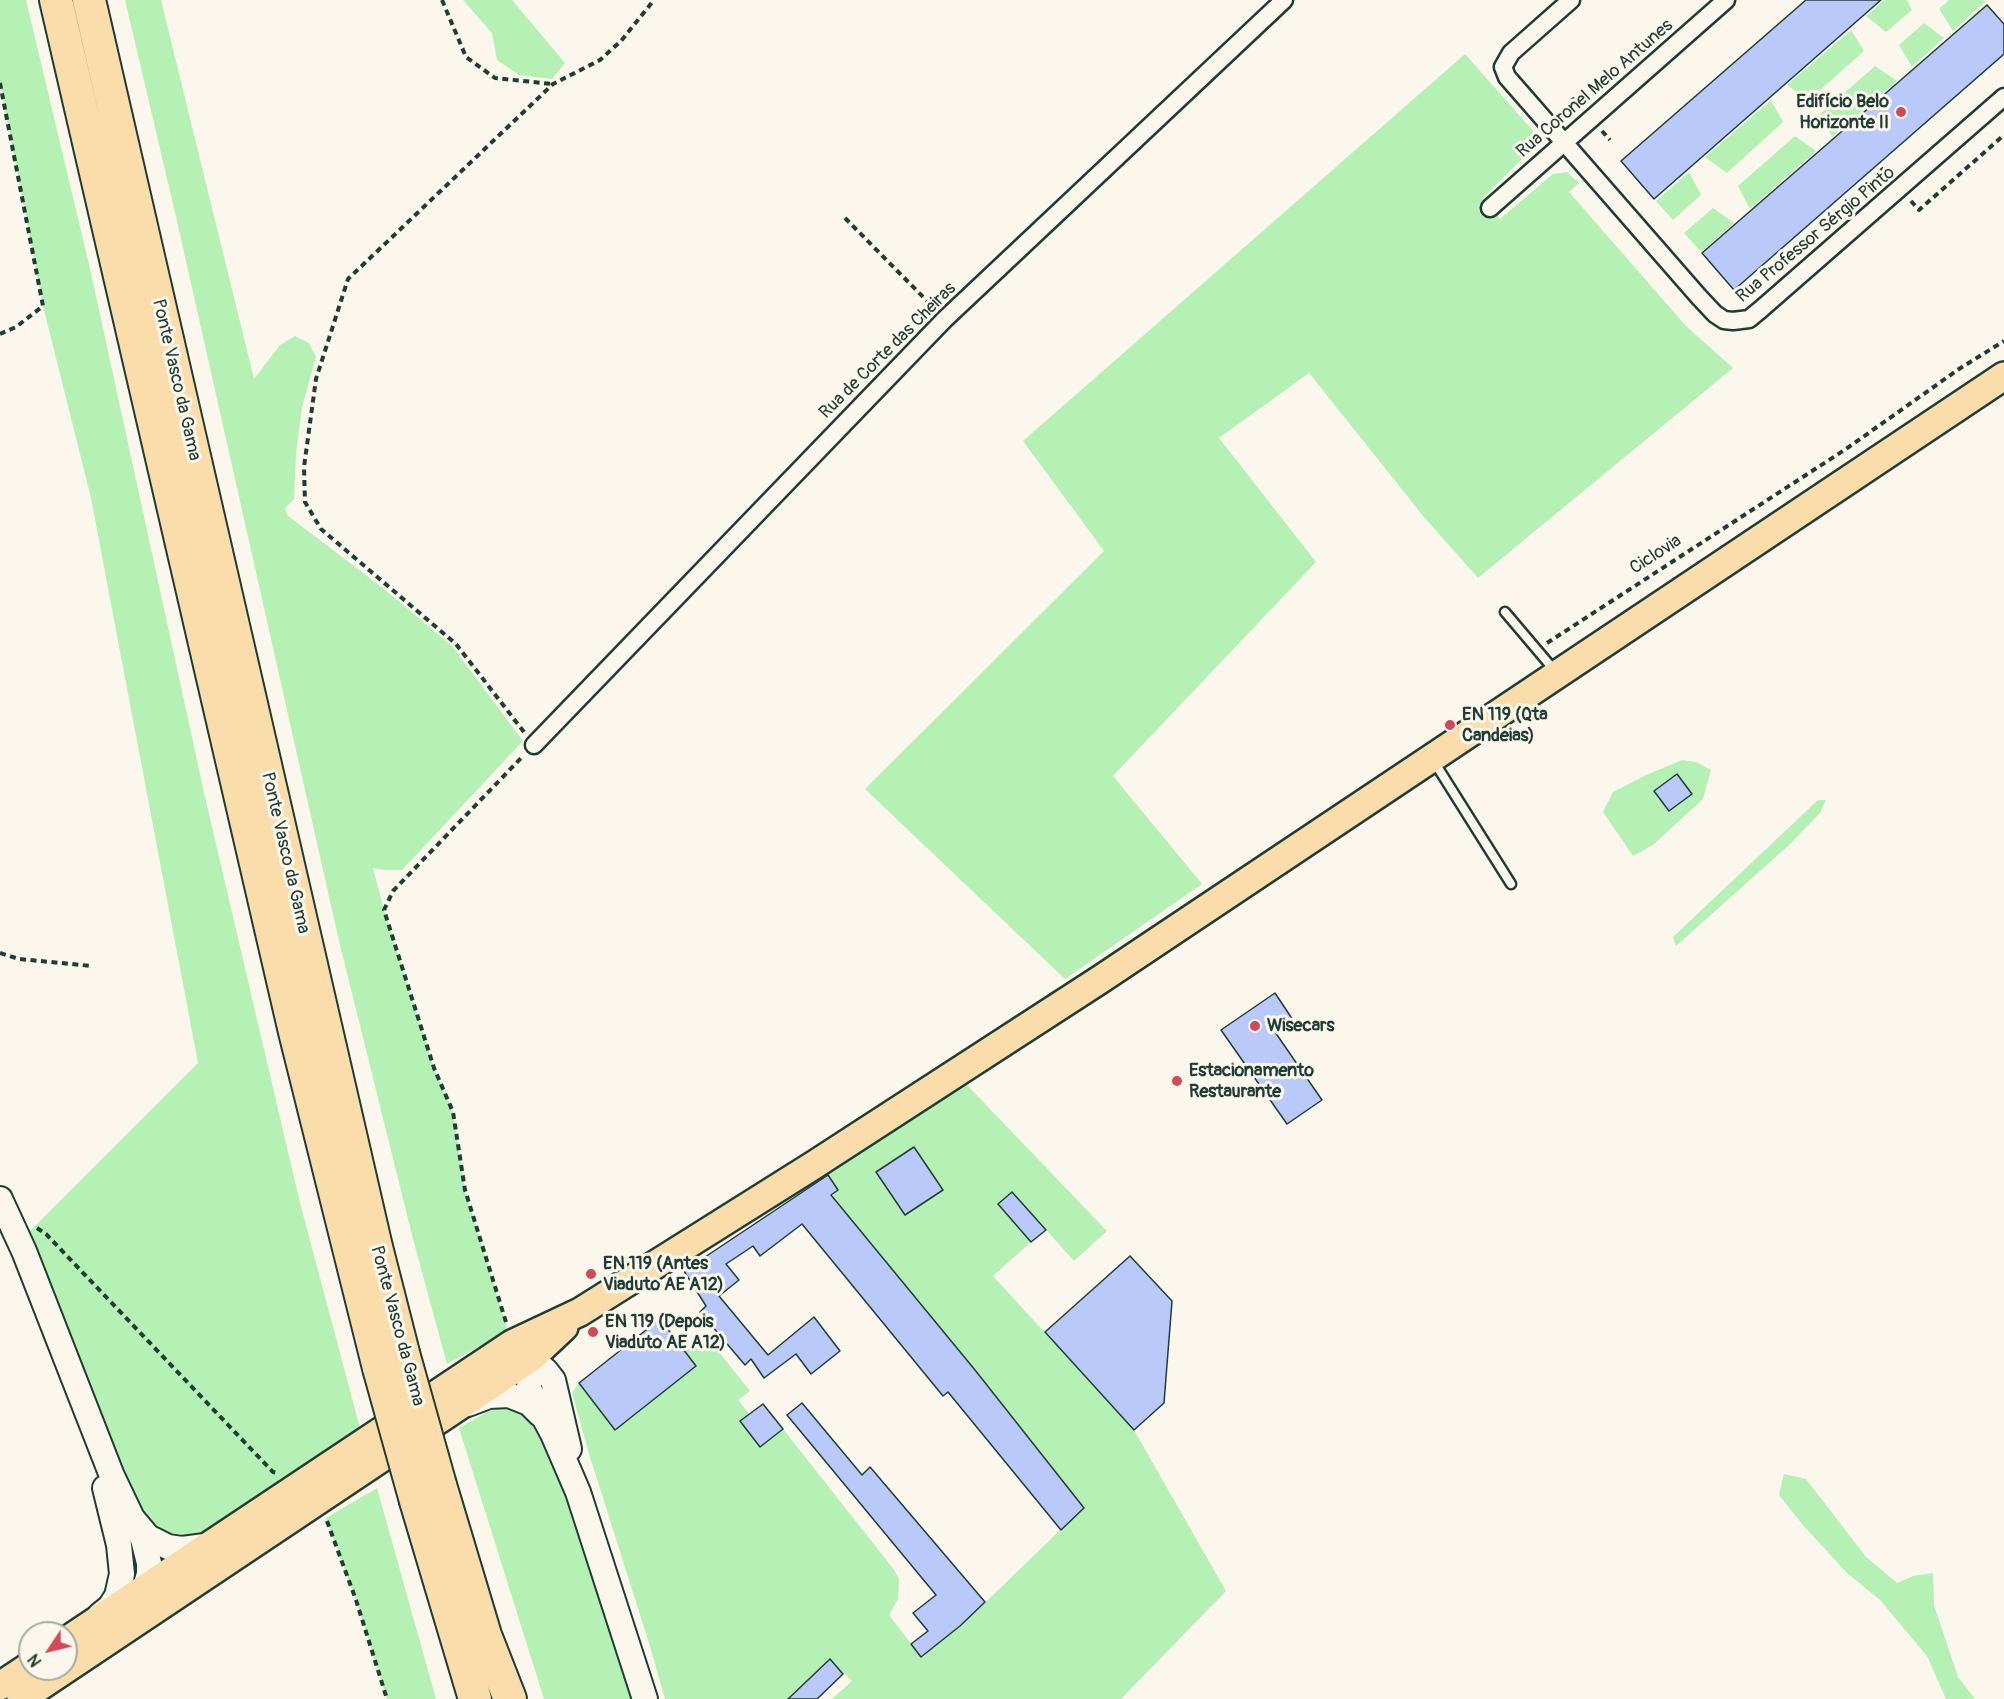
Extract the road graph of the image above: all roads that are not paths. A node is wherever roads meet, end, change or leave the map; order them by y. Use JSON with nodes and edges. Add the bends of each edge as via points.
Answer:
{"nodes":[{"id":1,"x":56,"y":0,"type":"edge"},
{"id":2,"x":89,"y":0,"type":"edge"},
{"id":3,"x":1284,"y":0,"type":"edge"},
{"id":4,"x":1571,"y":0,"type":"edge"},
{"id":5,"x":1726,"y":0,"type":"edge"},
{"id":6,"x":2004,"y":97,"type":"edge"},
{"id":7,"x":1564,"y":142,"type":"junction"},
{"id":8,"x":1490,"y":208,"type":"dead end"},
{"id":9,"x":2004,"y":376,"type":"edge"},
{"id":10,"x":1505,"y":612,"type":"dead end"},
{"id":11,"x":1557,"y":673,"type":"junction"},
{"id":12,"x":534,"y":745,"type":"road end"},
{"id":13,"x":1431,"y":757,"type":"junction"},
{"id":14,"x":1512,"y":884,"type":"dead end"},
{"id":15,"x":0,"y":1199,"type":"edge"},
{"id":16,"x":520,"y":1347,"type":"junction"},
{"id":17,"x":391,"y":1360,"type":"junction"},
{"id":18,"x":74,"y":1382,"type":"junction"},
{"id":19,"x":458,"y":1408,"type":"junction"},
{"id":20,"x":547,"y":1422,"type":"junction"},
{"id":21,"x":318,"y":1488,"type":"junction"},
{"id":22,"x":578,"y":1492,"type":"junction"},
{"id":23,"x":428,"y":1493,"type":"junction"},
{"id":24,"x":132,"y":1518,"type":"junction"},
{"id":25,"x":119,"y":1545,"type":"junction"},
{"id":26,"x":213,"y":1545,"type":"junction"},
{"id":27,"x":191,"y":1586,"type":"junction"},
{"id":28,"x":147,"y":1587,"type":"junction"},
{"id":29,"x":78,"y":1632,"type":"edge"},
{"id":30,"x":78,"y":1633,"type":"edge"},
{"id":31,"x":78,"y":1650,"type":"edge"},
{"id":32,"x":18,"y":1674,"type":"edge"},
{"id":33,"x":37,"y":1681,"type":"edge"},
{"id":34,"x":0,"y":1686,"type":"edge"},
{"id":35,"x":16,"y":1699,"type":"edge"},
{"id":36,"x":21,"y":1699,"type":"edge"},
{"id":37,"x":476,"y":1699,"type":"edge"},
{"id":38,"x":510,"y":1699,"type":"edge"},
{"id":39,"x":645,"y":1699,"type":"edge"}],
"edges":[{"from":1,"to":17,"type":"highway","name":"Ponte Vasco da Gama","via":[[295,1032]]},
{"from":2,"to":17,"type":"highway","name":"Ponte Vasco da Gama","via":[[376,1247]]},
{"from":3,"to":12,"type":"street","name":"Rua de Corte das Cheiras","via":[[945,319]]},
{"from":4,"to":7,"type":"street","name":"Rua Professor Sérgio Pinto","via":[[1511,53],[1503,68]]},
{"from":5,"to":7,"type":"street","name":"Rua Coronel Melo Antunes"},
{"from":6,"to":7,"type":"street","name":"Rua Professor Sérgio Pinto","via":[[1761,310],[1742,321],[1724,320],[1715,314]]},
{"from":7,"to":8,"type":"street","name":"Rua Coronel Melo Antunes"},
{"from":9,"to":11,"type":"main road"},
{"from":10,"to":11,"type":"lane"},
{"from":11,"to":13,"type":"main road"},
{"from":13,"to":14,"type":"lane"},
{"from":13,"to":16,"type":"main road","via":[[1101,979],[814,1165]]},
{"from":15,"to":18,"type":"street","via":[[15,1228]]},
{"from":16,"to":19,"type":"main road"},
{"from":16,"to":20,"type":"street","via":[[530,1389]]},
{"from":16,"to":21,"type":"main road"},
{"from":16,"to":22,"type":"street","via":[[554,1380]]},
{"from":17,"to":23,"type":"highway","name":"Ponte Vasco da Gama","bridge":true},
{"from":18,"to":24,"type":"street"},
{"from":18,"to":25,"type":"street"},
{"from":19,"to":20,"type":"street","via":[[489,1396],[509,1395],[529,1403]]},
{"from":19,"to":21,"type":"main road"},
{"from":20,"to":22,"type":"street"},
{"from":21,"to":26,"type":"main road"},
{"from":21,"to":27,"type":"main road"},
{"from":22,"to":39,"type":"street"},
{"from":23,"to":37,"type":"highway","name":"Ponte Vasco da Gama"},
{"from":23,"to":38,"type":"highway","name":"Ponte Vasco da Gama"},
{"from":24,"to":26,"type":"street","via":[[148,1537],[168,1547]]},
{"from":24,"to":28,"type":"street","via":[[147,1551]]},
{"from":25,"to":28,"type":"street","via":[[128,1573]]},
{"from":25,"to":29,"type":"street","via":[[122,1574],[117,1596],[110,1607]]},
{"from":26,"to":28,"type":"main road"},
{"from":27,"to":28,"type":"street","via":[[174,1591]]},
{"from":27,"to":36,"type":"main road"},
{"from":28,"to":30,"type":"main road"},
{"from":28,"to":31,"type":"street","via":[[133,1611]]},
{"from":32,"to":34,"type":"main road"},
{"from":33,"to":35,"type":"street"}]}
